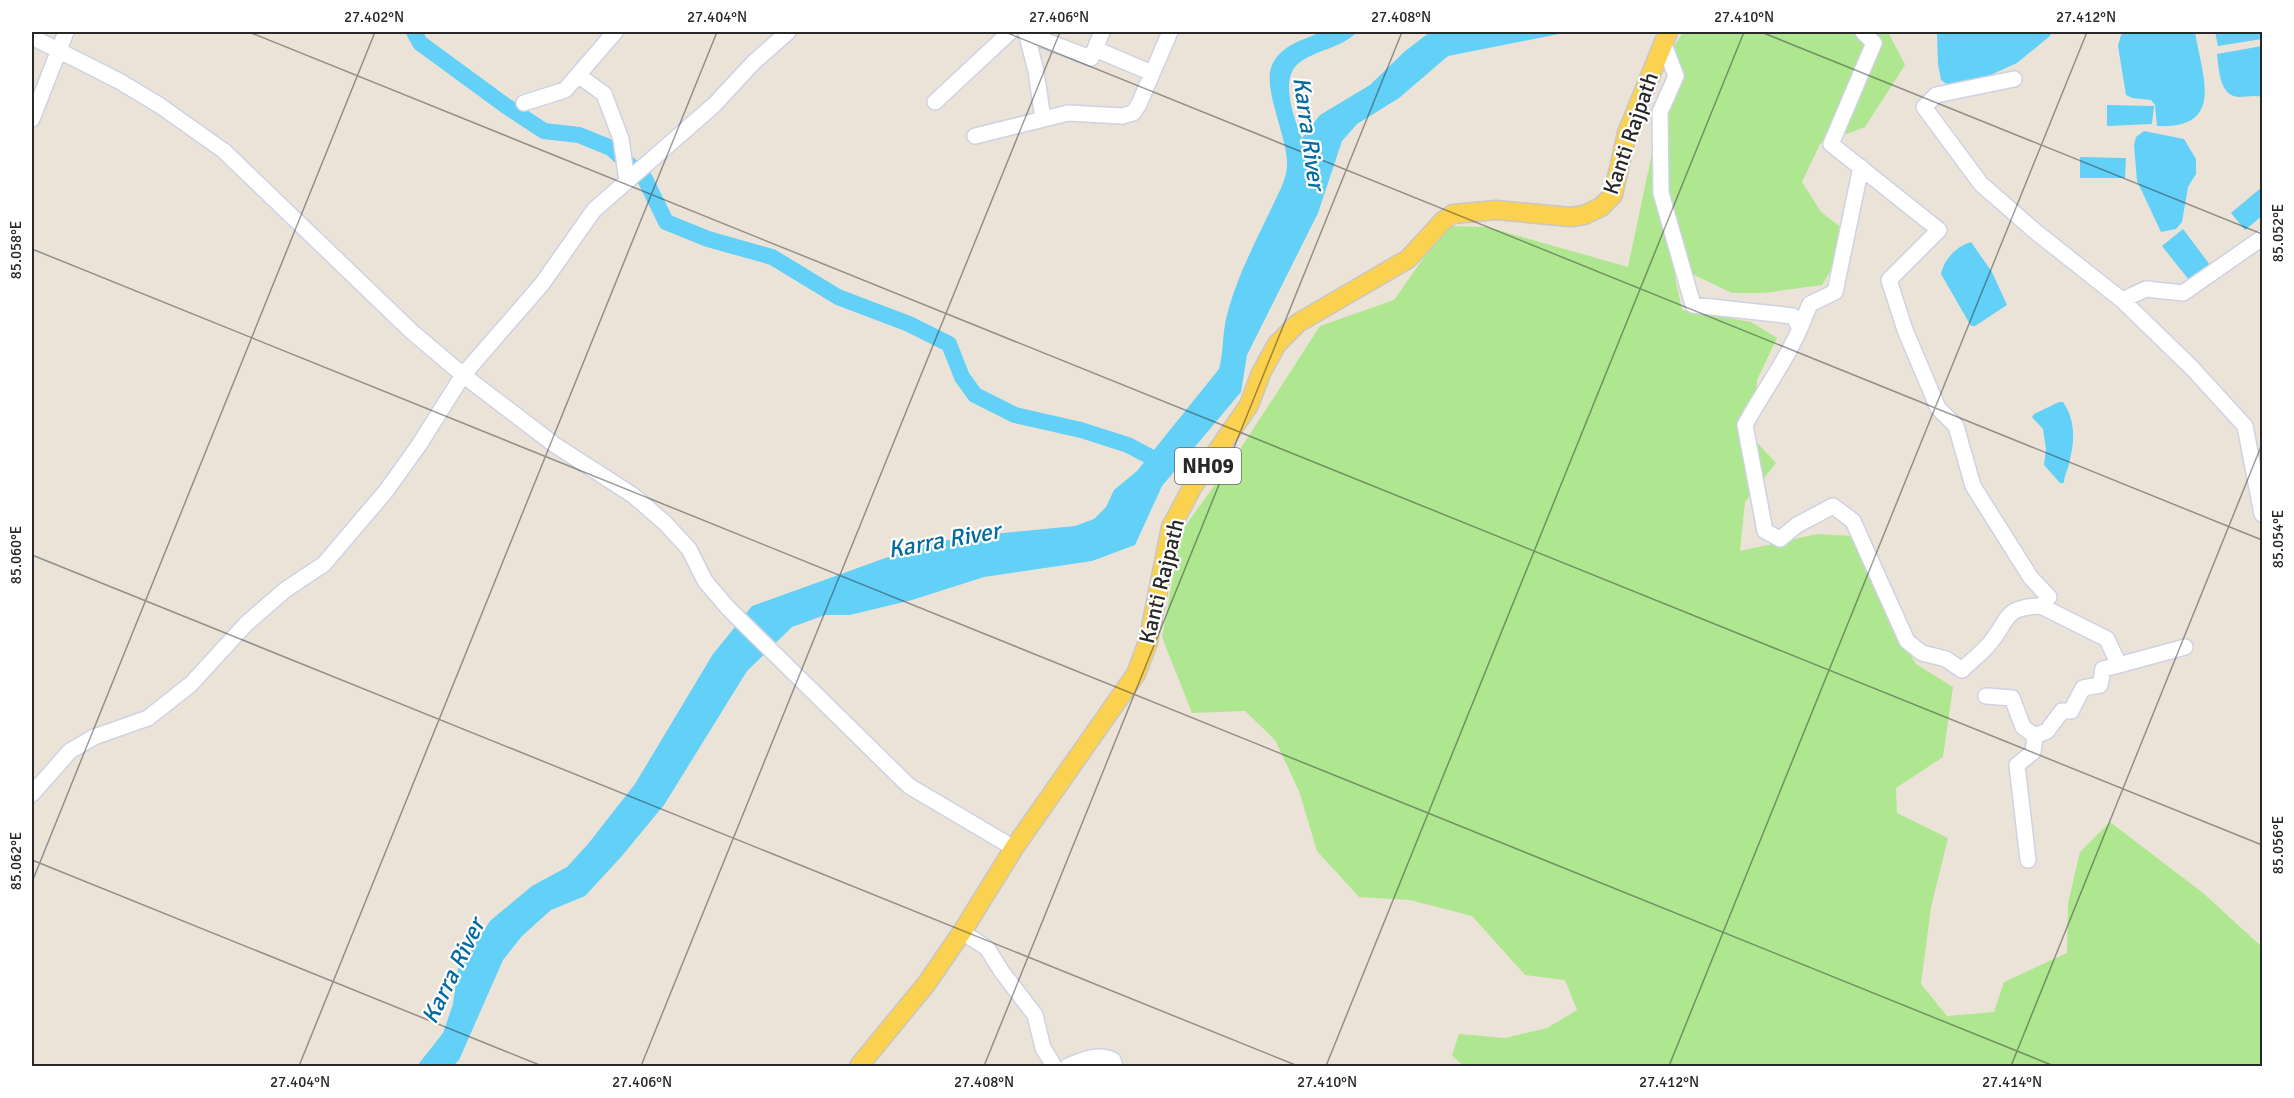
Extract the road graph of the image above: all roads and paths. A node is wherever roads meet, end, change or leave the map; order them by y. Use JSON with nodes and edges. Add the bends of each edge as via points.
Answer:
{"nodes":[{"id":1,"x":66,"y":32,"type":"edge"},
{"id":2,"x":615,"y":32,"type":"edge"},
{"id":3,"x":788,"y":32,"type":"edge"},
{"id":4,"x":1010,"y":32,"type":"edge"},
{"id":5,"x":1102,"y":32,"type":"edge"},
{"id":6,"x":1170,"y":32,"type":"edge"},
{"id":7,"x":1863,"y":32,"type":"edge"},
{"id":8,"x":1027,"y":33,"type":"edge"},
{"id":9,"x":32,"y":37,"type":"edge"},
{"id":10,"x":1665,"y":37,"type":"edge"},
{"id":11,"x":1095,"y":49,"type":"junction"},
{"id":12,"x":59,"y":52,"type":"junction"},
{"id":13,"x":1152,"y":74,"type":"junction"},
{"id":14,"x":578,"y":75,"type":"junction"},
{"id":15,"x":2014,"y":79,"type":"dead end"},
{"id":16,"x":935,"y":102,"type":"dead end"},
{"id":17,"x":524,"y":103,"type":"dead end"},
{"id":18,"x":32,"y":119,"type":"edge"},
{"id":19,"x":1043,"y":119,"type":"junction"},
{"id":20,"x":975,"y":136,"type":"dead end"},
{"id":21,"x":1861,"y":167,"type":"junction"},
{"id":22,"x":630,"y":179,"type":"junction"},
{"id":23,"x":2262,"y":238,"type":"edge"},
{"id":24,"x":2122,"y":300,"type":"junction"},
{"id":25,"x":1800,"y":328,"type":"junction"},
{"id":26,"x":463,"y":375,"type":"junction"},
{"id":27,"x":2262,"y":514,"type":"edge"},
{"id":28,"x":2041,"y":606,"type":"junction"},
{"id":29,"x":2185,"y":647,"type":"dead end"},
{"id":30,"x":2119,"y":665,"type":"junction"},
{"id":31,"x":1986,"y":696,"type":"dead end"},
{"id":32,"x":2035,"y":736,"type":"junction"},
{"id":33,"x":32,"y":794,"type":"edge"},
{"id":34,"x":1014,"y":848,"type":"junction"},
{"id":35,"x":2028,"y":860,"type":"dead end"},
{"id":36,"x":962,"y":932,"type":"junction"},
{"id":37,"x":859,"y":1066,"type":"edge"},
{"id":38,"x":1054,"y":1066,"type":"edge"},
{"id":39,"x":1068,"y":1066,"type":"edge"},
{"id":40,"x":1115,"y":1066,"type":"edge"}],
"edges":[{"from":1,"to":12,"type":"street"},
{"from":2,"to":14,"type":"street"},
{"from":3,"to":22,"type":"street","via":[[714,105]]},
{"from":4,"to":16,"type":"street"},
{"from":5,"to":11,"type":"street"},
{"from":6,"to":13,"type":"street"},
{"from":7,"to":21,"type":"street","via":[[1874,43],[1831,144]]},
{"from":8,"to":11,"type":"street","via":[[1091,58]]},
{"from":8,"to":19,"type":"street"},
{"from":9,"to":12,"type":"street"},
{"from":10,"to":25,"type":"street","via":[[1676,75],[1660,112],[1661,193],[1693,305],[1793,316]]},
{"from":10,"to":34,"type":"main road","name":"Kanti Rajpath","number":"NH09","via":[[1627,133],[1613,195],[1601,207],[1571,217],[1496,210],[1453,214],[1408,258],[1298,323],[1276,344],[1250,405],[1193,486],[1171,527],[1148,642],[1136,674]]},
{"from":11,"to":13,"type":"street"},
{"from":12,"to":18,"type":"street"},
{"from":12,"to":26,"type":"street","via":[[159,105],[224,151],[411,331]]},
{"from":13,"to":19,"type":"street","via":[[1133,113],[1068,113]]},
{"from":14,"to":17,"type":"street","via":[[566,90]]},
{"from":14,"to":22,"type":"street","via":[[604,94],[621,139]]},
{"from":15,"to":24,"type":"street","via":[[1936,95],[1924,107],[1981,184]]},
{"from":19,"to":20,"type":"street"},
{"from":21,"to":25,"type":"street","via":[[1835,292],[1810,304]]},
{"from":21,"to":28,"type":"street","via":[[1939,230],[1889,280],[1938,408],[1956,426],[1973,486],[2031,578],[2049,597]]},
{"from":22,"to":26,"type":"street","via":[[594,210],[542,284]]},
{"from":23,"to":24,"type":"street","via":[[2183,293],[2146,289]]},
{"from":24,"to":27,"type":"street","via":[[2245,426]]},
{"from":25,"to":28,"type":"street","via":[[1745,424],[1765,531],[1780,539],[1833,506],[1853,521],[1907,641],[1922,653],[1946,659],[1962,670],[1991,642],[2007,615],[2024,606]]},
{"from":26,"to":33,"type":"street","via":[[386,490],[324,564],[285,590],[246,624],[191,684],[148,718],[94,737],[70,751]]},
{"from":26,"to":34,"type":"street","via":[[555,445],[634,496],[665,523],[689,549],[705,581],[728,608],[909,786]]},
{"from":28,"to":30,"type":"street","via":[[2107,639]]},
{"from":29,"to":30,"type":"street"},
{"from":30,"to":32,"type":"street","via":[[2103,669],[2100,686],[2083,688],[2071,711],[2062,711],[2047,731]]},
{"from":31,"to":32,"type":"street","via":[[2012,698],[2023,727]]},
{"from":32,"to":35,"type":"street","via":[[2033,752],[2017,765]]},
{"from":34,"to":36,"type":"main road","name":"Kanti Rajpath","number":"NH09"},
{"from":36,"to":37,"type":"main road","name":"Kanti Rajpath","number":"NH09","via":[[927,983]]},
{"from":36,"to":38,"type":"street","via":[[987,948],[1035,1015],[1043,1048]]},
{"from":39,"to":40,"type":"street","via":[[1102,1056],[1113,1060]]}]}
